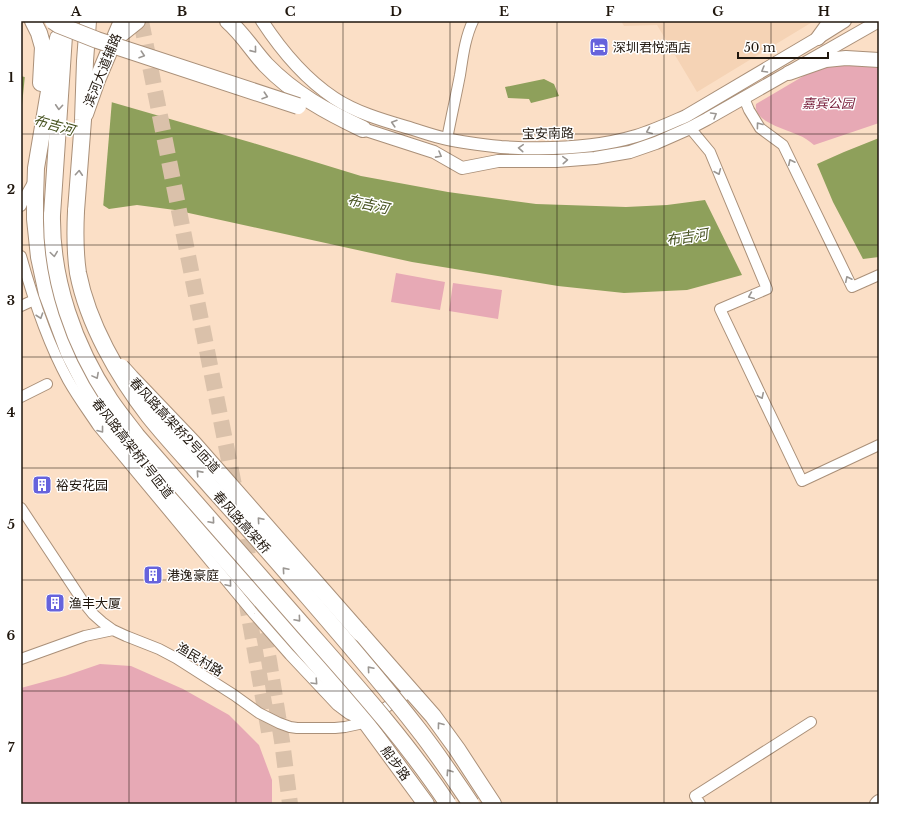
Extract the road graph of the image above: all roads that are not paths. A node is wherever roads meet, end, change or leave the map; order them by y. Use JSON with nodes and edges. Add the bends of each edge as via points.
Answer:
{"nodes":[{"id":1,"x":32,"y":21,"type":"edge"},
{"id":2,"x":53,"y":21,"type":"edge"},
{"id":3,"x":63,"y":21,"type":"edge"},
{"id":4,"x":88,"y":21,"type":"edge"},
{"id":5,"x":122,"y":21,"type":"edge"},
{"id":6,"x":136,"y":21,"type":"edge"},
{"id":7,"x":228,"y":21,"type":"edge"},
{"id":8,"x":262,"y":21,"type":"edge"},
{"id":9,"x":473,"y":21,"type":"edge"},
{"id":10,"x":832,"y":21,"type":"edge"},
{"id":11,"x":845,"y":21,"type":"edge"},
{"id":12,"x":879,"y":21,"type":"edge"},
{"id":13,"x":818,"y":38,"type":"junction"},
{"id":14,"x":54,"y":51,"type":"junction"},
{"id":15,"x":879,"y":60,"type":"edge"},
{"id":16,"x":102,"y":67,"type":"junction"},
{"id":17,"x":789,"y":73,"type":"junction"},
{"id":18,"x":744,"y":98,"type":"junction"},
{"id":19,"x":83,"y":120,"type":"junction"},
{"id":20,"x":690,"y":128,"type":"junction"},
{"id":21,"x":363,"y":129,"type":"junction"},
{"id":22,"x":447,"y":139,"type":"junction"},
{"id":23,"x":36,"y":174,"type":"junction"},
{"id":24,"x":21,"y":206,"type":"edge"},
{"id":25,"x":21,"y":256,"type":"edge"},
{"id":26,"x":879,"y":276,"type":"edge"},
{"id":27,"x":35,"y":278,"type":"junction"},
{"id":28,"x":34,"y":300,"type":"junction"},
{"id":29,"x":21,"y":306,"type":"edge"},
{"id":30,"x":100,"y":337,"type":"junction"},
{"id":31,"x":47,"y":384,"type":"dead end"},
{"id":32,"x":21,"y":397,"type":"edge"},
{"id":33,"x":879,"y":444,"type":"edge"},
{"id":34,"x":21,"y":508,"type":"edge"},
{"id":35,"x":113,"y":630,"type":"junction"},
{"id":36,"x":21,"y":659,"type":"edge"},
{"id":37,"x":411,"y":691,"type":"junction"},
{"id":38,"x":365,"y":721,"type":"junction"},
{"id":39,"x":811,"y":722,"type":"dead end"},
{"id":40,"x":471,"y":769,"type":"junction"},
{"id":41,"x":426,"y":804,"type":"edge"},
{"id":42,"x":448,"y":804,"type":"edge"},
{"id":43,"x":471,"y":804,"type":"edge"},
{"id":44,"x":493,"y":804,"type":"edge"},
{"id":45,"x":499,"y":804,"type":"edge"},
{"id":46,"x":700,"y":804,"type":"edge"}],
"edges":[{"from":1,"to":14,"type":"main road"},
{"from":2,"to":21,"type":"main road","one_way":true,"bridge":true,"via":[[97,40]]},
{"from":3,"to":14,"type":"main road"},
{"from":4,"to":19,"type":"main road"},
{"from":5,"to":16,"type":"main road","name":"滨河大道辅路"},
{"from":6,"to":16,"type":"main road","via":[[115,40]]},
{"from":7,"to":21,"type":"main road","one_way":true,"via":[[285,82],[324,110]]},
{"from":22,"to":8,"type":"street","name":"宝安南路","one_way":true,"via":[[385,120],[335,98],[317,86],[297,66],[278,45]]},
{"from":9,"to":22,"type":"street","via":[[463,54]]},
{"from":10,"to":13,"type":"main road"},
{"from":11,"to":13,"type":"street","name":"宝安南路"},
{"from":12,"to":17,"type":"street","name":"宝安南路"},
{"from":13,"to":22,"type":"street","name":"宝安南路","one_way":true,"via":[[686,116],[638,136],[568,148],[530,149]]},
{"from":14,"to":23,"type":"main road","via":[[43,60]]},
{"from":14,"to":42,"type":"main road","name":"春风路高架桥","one_way":true,"bridge":true,"via":[[54,253],[66,305],[87,359],[110,400],[137,436],[345,672],[408,749]]},
{"from":15,"to":17,"type":"main road","via":[[826,60]]},
{"from":16,"to":19,"type":"main road","name":"滨河大道辅路"},
{"from":17,"to":18,"type":"street","name":"宝安南路"},
{"from":20,"to":18,"type":"street","name":"宝安南路","one_way":true},
{"from":26,"to":18,"type":"street","one_way":true,"via":[[852,287],[783,145],[760,128]]},
{"from":30,"to":19,"type":"main road","name":"春风路高架桥","one_way":true,"bridge":true,"via":[[84,297],[76,250],[76,211]]},
{"from":21,"to":20,"type":"street","name":"宝安南路","one_way":true,"via":[[434,152],[462,168],[498,161],[556,161],[614,155],[662,141]]},
{"from":20,"to":33,"type":"street","one_way":true,"via":[[710,152],[767,289],[720,309],[802,481]]},
{"from":23,"to":24,"type":"street"},
{"from":23,"to":27,"type":"main road","name":"春风路高架桥1号匝道","via":[[35,219],[39,257]]},
{"from":25,"to":27,"type":"street"},
{"from":27,"to":28,"type":"street"},
{"from":27,"to":38,"type":"main road","name":"春风路高架桥1号匝道","via":[[47,294],[69,353],[99,408],[176,504]]},
{"from":28,"to":29,"type":"street"},
{"from":28,"to":38,"type":"street","one_way":true,"via":[[51,345],[68,379],[98,426],[290,656],[337,705]]},
{"from":37,"to":30,"type":"main road","name":"春风路高架桥2号匝道","one_way":true,"bridge":true,"via":[[193,444],[116,361]]},
{"from":43,"to":30,"type":"main road","name":"春风路高架桥","one_way":true,"bridge":true,"via":[[381,682],[148,416],[114,365]]},
{"from":31,"to":32,"type":"street"},
{"from":34,"to":35,"type":"street","name":"渔民村路","via":[[84,602],[97,618]]},
{"from":35,"to":36,"type":"street","via":[[85,636]]},
{"from":35,"to":38,"type":"street","name":"渔民村路","via":[[176,658],[279,723],[298,728],[334,728],[353,726]]},
{"from":37,"to":38,"type":"street","name":"渔民村路"},
{"from":40,"to":37,"type":"main road","one_way":true,"via":[[433,716]]},
{"from":38,"to":41,"type":"main road","name":"船步路"},
{"from":39,"to":46,"type":"street","via":[[695,796]]},
{"from":40,"to":44,"type":"main road"},
{"from":40,"to":45,"type":"main road"}]}
